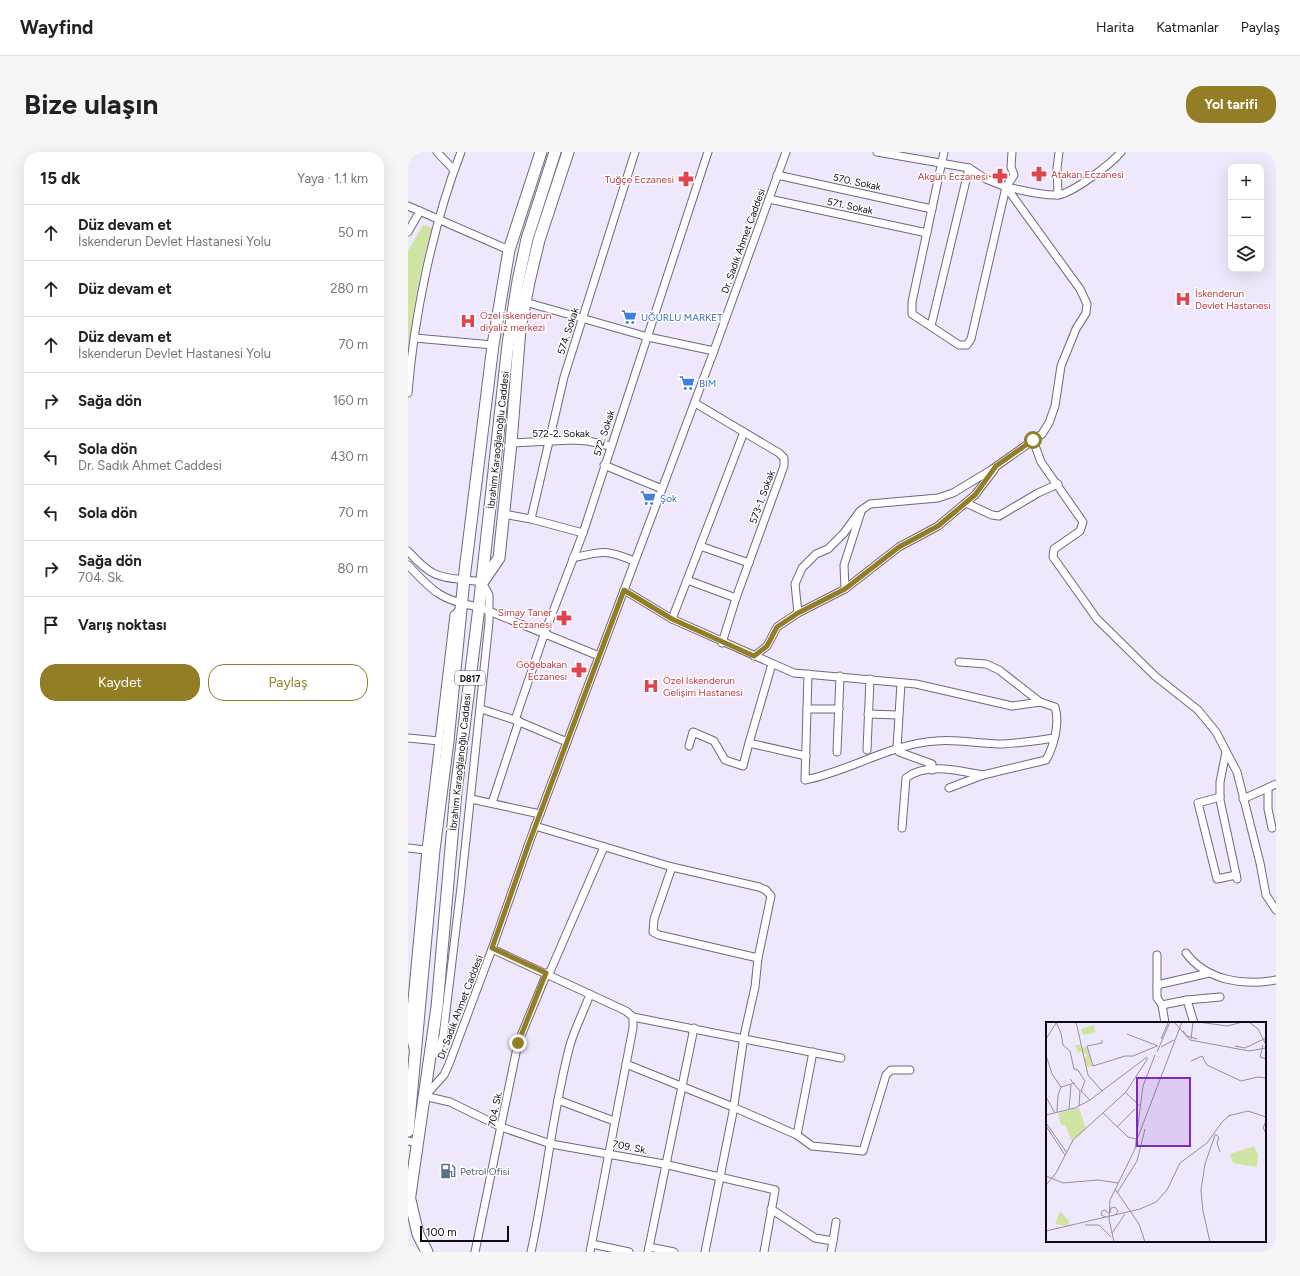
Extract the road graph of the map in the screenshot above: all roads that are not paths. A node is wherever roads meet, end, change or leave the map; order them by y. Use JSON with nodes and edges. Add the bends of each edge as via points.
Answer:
{"nodes":[{"id":1,"x":437,"y":152,"type":"edge"},
{"id":2,"x":461,"y":152,"type":"edge"},
{"id":3,"x":541,"y":152,"type":"edge"},
{"id":4,"x":555,"y":152,"type":"edge"},
{"id":5,"x":568,"y":152,"type":"edge"},
{"id":6,"x":635,"y":152,"type":"edge"},
{"id":7,"x":708,"y":152,"type":"edge"},
{"id":8,"x":786,"y":152,"type":"edge"},
{"id":9,"x":878,"y":152,"type":"edge"},
{"id":10,"x":944,"y":152,"type":"edge"},
{"id":11,"x":1059,"y":152,"type":"edge"},
{"id":12,"x":1121,"y":152,"type":"edge"},
{"id":13,"x":1009,"y":153,"type":"edge"},
{"id":14,"x":942,"y":163,"type":"junction"},
{"id":15,"x":968,"y":168,"type":"junction"},
{"id":16,"x":454,"y":170,"type":"junction"},
{"id":17,"x":777,"y":175,"type":"junction"},
{"id":18,"x":1006,"y":187,"type":"junction"},
{"id":19,"x":1058,"y":195,"type":"junction"},
{"id":20,"x":769,"y":199,"type":"junction"},
{"id":21,"x":408,"y":206,"type":"edge"},
{"id":22,"x":932,"y":209,"type":"junction"},
{"id":23,"x":420,"y":211,"type":"junction"},
{"id":24,"x":439,"y":220,"type":"junction"},
{"id":25,"x":408,"y":232,"type":"edge"},
{"id":26,"x":927,"y":233,"type":"junction"},
{"id":27,"x":509,"y":250,"type":"junction"},
{"id":28,"x":525,"y":302,"type":"junction"},
{"id":29,"x":583,"y":318,"type":"junction"},
{"id":30,"x":931,"y":326,"type":"junction"},
{"id":31,"x":648,"y":337,"type":"junction"},
{"id":32,"x":415,"y":338,"type":"junction"},
{"id":33,"x":493,"y":345,"type":"junction"},
{"id":34,"x":714,"y":351,"type":"junction"},
{"id":35,"x":408,"y":393,"type":"edge"},
{"id":36,"x":694,"y":403,"type":"junction"},
{"id":37,"x":744,"y":432,"type":"junction"},
{"id":38,"x":1033,"y":440,"type":"junction"},
{"id":39,"x":548,"y":442,"type":"junction"},
{"id":40,"x":511,"y":443,"type":"junction"},
{"id":41,"x":610,"y":446,"type":"junction"},
{"id":42,"x":604,"y":465,"type":"junction"},
{"id":43,"x":996,"y":466,"type":"junction"},
{"id":44,"x":1058,"y":484,"type":"junction"},
{"id":45,"x":662,"y":489,"type":"junction"},
{"id":46,"x":966,"y":503,"type":"junction"},
{"id":47,"x":862,"y":510,"type":"junction"},
{"id":48,"x":503,"y":514,"type":"junction"},
{"id":49,"x":531,"y":519,"type":"junction"},
{"id":50,"x":583,"y":533,"type":"junction"},
{"id":51,"x":700,"y":546,"type":"junction"},
{"id":52,"x":408,"y":551,"type":"edge"},
{"id":53,"x":573,"y":558,"type":"junction"},
{"id":54,"x":634,"y":561,"type":"junction"},
{"id":55,"x":749,"y":563,"type":"junction"},
{"id":56,"x":408,"y":566,"type":"edge"},
{"id":57,"x":464,"y":579,"type":"junction"},
{"id":58,"x":687,"y":580,"type":"junction"},
{"id":59,"x":482,"y":582,"type":"junction"},
{"id":60,"x":845,"y":589,"type":"junction"},
{"id":61,"x":624,"y":590,"type":"junction"},
{"id":62,"x":736,"y":598,"type":"junction"},
{"id":63,"x":461,"y":606,"type":"junction"},
{"id":64,"x":484,"y":609,"type":"junction"},
{"id":65,"x":798,"y":613,"type":"junction"},
{"id":66,"x":672,"y":619,"type":"junction"},
{"id":67,"x":544,"y":635,"type":"junction"},
{"id":68,"x":722,"y":643,"type":"junction"},
{"id":69,"x":599,"y":656,"type":"junction"},
{"id":70,"x":754,"y":656,"type":"junction"},
{"id":71,"x":959,"y":662,"type":"dead end"},
{"id":72,"x":772,"y":664,"type":"junction"},
{"id":73,"x":808,"y":674,"type":"junction"},
{"id":74,"x":840,"y":676,"type":"junction"},
{"id":75,"x":870,"y":679,"type":"junction"},
{"id":76,"x":901,"y":683,"type":"junction"},
{"id":77,"x":1040,"y":702,"type":"junction"},
{"id":78,"x":481,"y":709,"type":"junction"},
{"id":79,"x":807,"y":709,"type":"junction"},
{"id":80,"x":839,"y":709,"type":"junction"},
{"id":81,"x":868,"y":714,"type":"junction"},
{"id":82,"x":898,"y":715,"type":"junction"},
{"id":83,"x":517,"y":720,"type":"junction"},
{"id":84,"x":408,"y":738,"type":"edge"},
{"id":85,"x":1054,"y":738,"type":"junction"},
{"id":86,"x":439,"y":741,"type":"junction"},
{"id":87,"x":567,"y":742,"type":"junction"},
{"id":88,"x":749,"y":743,"type":"junction"},
{"id":89,"x":689,"y":746,"type":"dead end"},
{"id":90,"x":897,"y":748,"type":"junction"},
{"id":91,"x":867,"y":750,"type":"dead end"},
{"id":92,"x":837,"y":752,"type":"dead end"},
{"id":93,"x":1226,"y":752,"type":"junction"},
{"id":94,"x":806,"y":756,"type":"junction"},
{"id":95,"x":932,"y":770,"type":"junction"},
{"id":96,"x":983,"y":775,"type":"junction"},
{"id":97,"x":1276,"y":784,"type":"edge"},
{"id":98,"x":949,"y":788,"type":"dead end"},
{"id":99,"x":1268,"y":788,"type":"junction"},
{"id":100,"x":1220,"y":797,"type":"junction"},
{"id":101,"x":471,"y":799,"type":"junction"},
{"id":102,"x":1243,"y":799,"type":"junction"},
{"id":103,"x":492,"y":803,"type":"junction"},
{"id":104,"x":540,"y":814,"type":"junction"},
{"id":105,"x":535,"y":826,"type":"junction"},
{"id":106,"x":902,"y":828,"type":"dead end"},
{"id":107,"x":1272,"y":828,"type":"dead end"},
{"id":108,"x":604,"y":847,"type":"junction"},
{"id":109,"x":408,"y":848,"type":"edge"},
{"id":110,"x":426,"y":850,"type":"junction"},
{"id":111,"x":672,"y":867,"type":"junction"},
{"id":112,"x":1276,"y":910,"type":"edge"},
{"id":113,"x":492,"y":948,"type":"junction"},
{"id":114,"x":1186,"y":953,"type":"dead end"},
{"id":115,"x":1157,"y":955,"type":"dead end"},
{"id":116,"x":758,"y":958,"type":"junction"},
{"id":117,"x":1209,"y":973,"type":"junction"},
{"id":118,"x":548,"y":974,"type":"junction"},
{"id":119,"x":1276,"y":980,"type":"edge"},
{"id":120,"x":1157,"y":985,"type":"junction"},
{"id":121,"x":590,"y":994,"type":"junction"},
{"id":122,"x":410,"y":995,"type":"edge"},
{"id":123,"x":1220,"y":997,"type":"dead end"},
{"id":124,"x":1187,"y":1000,"type":"junction"},
{"id":125,"x":1162,"y":1005,"type":"junction"},
{"id":126,"x":633,"y":1017,"type":"junction"},
{"id":127,"x":1165,"y":1022,"type":"edge"},
{"id":128,"x":1194,"y":1022,"type":"edge"},
{"id":129,"x":694,"y":1028,"type":"junction"},
{"id":130,"x":743,"y":1040,"type":"junction"},
{"id":131,"x":813,"y":1052,"type":"junction"},
{"id":132,"x":415,"y":1053,"type":"junction"},
{"id":133,"x":430,"y":1058,"type":"junction"},
{"id":134,"x":841,"y":1058,"type":"dead end"},
{"id":135,"x":626,"y":1064,"type":"junction"},
{"id":136,"x":910,"y":1070,"type":"dead end"},
{"id":137,"x":683,"y":1086,"type":"junction"},
{"id":138,"x":424,"y":1096,"type":"junction"},
{"id":139,"x":558,"y":1100,"type":"junction"},
{"id":140,"x":734,"y":1106,"type":"junction"},
{"id":141,"x":614,"y":1121,"type":"junction"},
{"id":142,"x":501,"y":1127,"type":"junction"},
{"id":143,"x":411,"y":1129,"type":"edge"},
{"id":144,"x":797,"y":1135,"type":"junction"},
{"id":145,"x":413,"y":1142,"type":"edge"},
{"id":146,"x":551,"y":1144,"type":"junction"},
{"id":147,"x":608,"y":1153,"type":"junction"},
{"id":148,"x":664,"y":1164,"type":"junction"},
{"id":149,"x":719,"y":1177,"type":"junction"},
{"id":150,"x":409,"y":1204,"type":"edge"},
{"id":151,"x":771,"y":1209,"type":"junction"},
{"id":152,"x":836,"y":1222,"type":"dead end"},
{"id":153,"x":833,"y":1241,"type":"junction"},
{"id":154,"x":592,"y":1244,"type":"junction"},
{"id":155,"x":648,"y":1250,"type":"edge"},
{"id":156,"x":427,"y":1252,"type":"edge"},
{"id":157,"x":475,"y":1252,"type":"edge"},
{"id":158,"x":531,"y":1252,"type":"edge"},
{"id":159,"x":590,"y":1252,"type":"edge"},
{"id":160,"x":629,"y":1252,"type":"edge"},
{"id":161,"x":674,"y":1252,"type":"edge"},
{"id":162,"x":705,"y":1252,"type":"edge"},
{"id":163,"x":764,"y":1252,"type":"edge"},
{"id":164,"x":831,"y":1252,"type":"edge"}],
"edges":[{"from":1,"to":16,"type":"street"},
{"from":2,"to":16,"type":"street"},
{"from":3,"to":27,"type":"highway","name":"İbrahim Karaoğlanoğlu Caddesi","number":"D817"},
{"from":4,"to":59,"type":"highway","name":"İbrahim Karaoğlanoğlu Caddesi","number":"D817","via":[[527,239],[518,281],[508,344]]},
{"from":5,"to":28,"type":"highway","via":[[539,240]]},
{"from":6,"to":29,"type":"street","name":"574. Sokak"},
{"from":7,"to":31,"type":"street","name":"572. Sokak"},
{"from":8,"to":17,"type":"street","name":"Dr. Sadık Ahmet Caddesi"},
{"from":9,"to":14,"type":"street"},
{"from":10,"to":14,"type":"street"},
{"from":11,"to":19,"type":"street"},
{"from":12,"to":19,"type":"street","via":[[1112,163],[1071,191]]},
{"from":13,"to":18,"type":"street","via":[[1014,175]]},
{"from":14,"to":15,"type":"street"},
{"from":14,"to":22,"type":"street"},
{"from":15,"to":18,"type":"street"},
{"from":15,"to":30,"type":"street"},
{"from":16,"to":24,"type":"street"},
{"from":17,"to":20,"type":"street","name":"Dr. Sadık Ahmet Caddesi"},
{"from":17,"to":22,"type":"street","name":"570. Sokak"},
{"from":18,"to":19,"type":"street"},
{"from":18,"to":30,"type":"street","via":[[971,339],[967,345],[959,345]]},
{"from":18,"to":38,"type":"street","via":[[1080,289],[1087,304],[1086,313],[1076,329],[1061,366],[1055,406],[1049,423],[1042,434]]},
{"from":20,"to":26,"type":"street","name":"571. Sokak"},
{"from":20,"to":34,"type":"street","name":"Dr. Sadık Ahmet Caddesi"},
{"from":21,"to":23,"type":"street"},
{"from":22,"to":26,"type":"street"},
{"from":23,"to":24,"type":"street"},
{"from":23,"to":25,"type":"street"},
{"from":24,"to":27,"type":"street"},
{"from":24,"to":32,"type":"street","via":[[420,300]]},
{"from":26,"to":30,"type":"street","via":[[912,302],[912,314]]},
{"from":27,"to":33,"type":"highway","name":"İbrahim Karaoğlanoğlu Caddesi","number":"D817"},
{"from":28,"to":29,"type":"street"},
{"from":28,"to":40,"type":"highway","via":[[520,329]]},
{"from":29,"to":31,"type":"street"},
{"from":29,"to":39,"type":"street","name":"574. Sokak","via":[[564,377]]},
{"from":31,"to":34,"type":"street"},
{"from":31,"to":41,"type":"street","name":"572. Sokak"},
{"from":32,"to":33,"type":"street"},
{"from":32,"to":35,"type":"street"},
{"from":33,"to":57,"type":"highway","name":"İbrahim Karaoğlanoğlu Caddesi","number":"D817"},
{"from":34,"to":36,"type":"street","name":"Dr. Sadık Ahmet Caddesi"},
{"from":36,"to":37,"type":"street","name":"573-1. Sokak"},
{"from":36,"to":45,"type":"street","name":"Dr. Sadık Ahmet Caddesi"},
{"from":37,"to":51,"type":"street"},
{"from":37,"to":55,"type":"street","name":"573-1. Sokak","via":[[784,458],[784,466]]},
{"from":38,"to":43,"type":"street"},
{"from":38,"to":44,"type":"street","via":[[1041,462]]},
{"from":39,"to":40,"type":"street","name":"572-2. Sokak"},
{"from":39,"to":41,"type":"street","name":"572-2. Sokak","via":[[588,441]]},
{"from":39,"to":49,"type":"street","name":"574. Sokak"},
{"from":40,"to":48,"type":"highway"},
{"from":41,"to":42,"type":"street","name":"572. Sokak"},
{"from":42,"to":45,"type":"street"},
{"from":42,"to":50,"type":"street","name":"572. Sokak"},
{"from":43,"to":46,"type":"street"},
{"from":43,"to":47,"type":"street","via":[[953,493],[938,498],[870,504]]},
{"from":44,"to":46,"type":"street","via":[[999,516]]},
{"from":44,"to":93,"type":"street","via":[[1083,522],[1080,531],[1054,549],[1053,557],[1097,619],[1155,676],[1198,710],[1216,732]]},
{"from":45,"to":54,"type":"street","name":"Dr. Sadık Ahmet Caddesi"},
{"from":46,"to":60,"type":"street","via":[[938,526],[899,547]]},
{"from":47,"to":60,"type":"street","via":[[844,565]]},
{"from":47,"to":65,"type":"street","via":[[828,549],[816,554],[802,568],[795,584]]},
{"from":48,"to":49,"type":"street"},
{"from":48,"to":59,"type":"highway","via":[[498,558]]},
{"from":49,"to":50,"type":"street"},
{"from":50,"to":53,"type":"street","name":"572. Sokak"},
{"from":51,"to":55,"type":"street"},
{"from":51,"to":58,"type":"street"},
{"from":52,"to":57,"type":"street","via":[[432,574]]},
{"from":53,"to":54,"type":"street","via":[[604,552],[615,553]]},
{"from":53,"to":67,"type":"street","name":"572. Sokak"},
{"from":54,"to":61,"type":"street","name":"Dr. Sadık Ahmet Caddesi"},
{"from":55,"to":62,"type":"street","name":"573-1. Sokak"},
{"from":56,"to":63,"type":"street","via":[[439,596]]},
{"from":57,"to":59,"type":"street"},
{"from":57,"to":63,"type":"highway","name":"İbrahim Karaoğlanoğlu Caddesi","number":"D817"},
{"from":58,"to":62,"type":"street"},
{"from":58,"to":66,"type":"street"},
{"from":59,"to":64,"type":"highway","name":"İbrahim Karaoğlanoğlu Caddesi","number":"D817"},
{"from":60,"to":65,"type":"street"},
{"from":61,"to":66,"type":"street"},
{"from":61,"to":69,"type":"street","name":"Dr. Sadık Ahmet Caddesi"},
{"from":62,"to":68,"type":"street","name":"573-1. Sokak"},
{"from":63,"to":64,"type":"street"},
{"from":63,"to":86,"type":"street","via":[[454,615]]},
{"from":63,"to":132,"type":"highway","name":"İbrahim Karaoğlanoğlu Caddesi","number":"D817"},
{"from":64,"to":67,"type":"street"},
{"from":64,"to":78,"type":"street"},
{"from":64,"to":133,"type":"highway","name":"İbrahim Karaoğlanoğlu Caddesi","number":"D817","via":[[460,754],[438,998]]},
{"from":65,"to":70,"type":"street","via":[[777,627],[767,646]]},
{"from":66,"to":68,"type":"street"},
{"from":67,"to":69,"type":"street"},
{"from":67,"to":83,"type":"street","name":"572. Sokak"},
{"from":68,"to":70,"type":"street"},
{"from":69,"to":87,"type":"street","name":"Dr. Sadık Ahmet Caddesi"},
{"from":70,"to":72,"type":"street"},
{"from":71,"to":77,"type":"street","via":[[986,664],[999,670]]},
{"from":72,"to":73,"type":"street","via":[[794,673]]},
{"from":72,"to":88,"type":"street"},
{"from":73,"to":74,"type":"street"},
{"from":73,"to":79,"type":"street"},
{"from":74,"to":75,"type":"street"},
{"from":74,"to":80,"type":"street"},
{"from":75,"to":76,"type":"street"},
{"from":75,"to":81,"type":"street"},
{"from":76,"to":77,"type":"street","via":[[942,688],[1012,706]]},
{"from":76,"to":82,"type":"street"},
{"from":77,"to":85,"type":"street","via":[[1055,707],[1058,716]]},
{"from":78,"to":83,"type":"street"},
{"from":78,"to":101,"type":"street"},
{"from":79,"to":80,"type":"street"},
{"from":79,"to":94,"type":"street"},
{"from":80,"to":92,"type":"street"},
{"from":81,"to":82,"type":"street"},
{"from":81,"to":91,"type":"street"},
{"from":82,"to":90,"type":"street"},
{"from":83,"to":87,"type":"street"},
{"from":83,"to":103,"type":"street","name":"572. Sokak"},
{"from":84,"to":86,"type":"street"},
{"from":85,"to":90,"type":"street","via":[[1003,744],[936,741]]},
{"from":85,"to":96,"type":"street","via":[[1052,750],[1046,760]]},
{"from":86,"to":110,"type":"street"},
{"from":87,"to":104,"type":"street","name":"Dr. Sadık Ahmet Caddesi"},
{"from":88,"to":89,"type":"street","via":[[743,766],[724,760],[714,741],[693,732]]},
{"from":88,"to":94,"type":"street"},
{"from":90,"to":94,"type":"street","via":[[841,768],[829,775],[805,780]]},
{"from":90,"to":95,"type":"street","via":[[899,752],[932,764]]},
{"from":93,"to":100,"type":"street"},
{"from":93,"to":102,"type":"street","via":[[1237,772]]},
{"from":95,"to":96,"type":"street","via":[[945,769]]},
{"from":95,"to":106,"type":"street","via":[[915,771],[906,778]]},
{"from":96,"to":98,"type":"street"},
{"from":97,"to":99,"type":"street"},
{"from":99,"to":102,"type":"street"},
{"from":99,"to":107,"type":"street","via":[[1268,809]]},
{"from":100,"to":100,"type":"street","via":[[1236,877],[1217,879],[1198,803]]},
{"from":101,"to":103,"type":"street"},
{"from":101,"to":133,"type":"street","via":[[443,1036],[439,1048]]},
{"from":102,"to":112,"type":"street","via":[[1266,895]]},
{"from":103,"to":104,"type":"street"},
{"from":104,"to":105,"type":"street","name":"Dr. Sadık Ahmet Caddesi"},
{"from":105,"to":108,"type":"street"},
{"from":105,"to":113,"type":"street","name":"Dr. Sadık Ahmet Caddesi"},
{"from":108,"to":111,"type":"street"},
{"from":108,"to":118,"type":"street","name":"704. Sk."},
{"from":109,"to":110,"type":"street"},
{"from":110,"to":122,"type":"street"},
{"from":111,"to":116,"type":"street","via":[[759,886],[766,890],[771,896]]},
{"from":111,"to":116,"type":"street","via":[[654,918],[653,932]]},
{"from":113,"to":118,"type":"street"},
{"from":113,"to":138,"type":"street","name":"Dr. Sadık Ahmet Caddesi","via":[[447,1069],[437,1084]]},
{"from":114,"to":117,"type":"street","via":[[1191,960]]},
{"from":115,"to":120,"type":"street"},
{"from":116,"to":130,"type":"street","via":[[755,987]]},
{"from":117,"to":119,"type":"street","via":[[1232,982]]},
{"from":117,"to":120,"type":"street"},
{"from":118,"to":121,"type":"street"},
{"from":118,"to":142,"type":"street","name":"704. Sk.","via":[[518,1043]]},
{"from":120,"to":125,"type":"street","via":[[1157,998]]},
{"from":121,"to":126,"type":"street"},
{"from":121,"to":139,"type":"street","via":[[570,1043]]},
{"from":122,"to":132,"type":"street","via":[[409,1032]]},
{"from":123,"to":124,"type":"street"},
{"from":124,"to":125,"type":"street"},
{"from":124,"to":128,"type":"street"},
{"from":125,"to":127,"type":"street"},
{"from":126,"to":129,"type":"street"},
{"from":126,"to":135,"type":"street"},
{"from":129,"to":130,"type":"street"},
{"from":129,"to":137,"type":"street"},
{"from":130,"to":131,"type":"street"},
{"from":130,"to":140,"type":"street"},
{"from":131,"to":134,"type":"street"},
{"from":131,"to":144,"type":"street"},
{"from":132,"to":143,"type":"highway","name":"İbrahim Karaoğlanoğlu Caddesi","number":"D817"},
{"from":133,"to":138,"type":"highway","name":"İbrahim Karaoğlanoğlu Caddesi","number":"D817"},
{"from":135,"to":137,"type":"street"},
{"from":135,"to":141,"type":"street"},
{"from":136,"to":144,"type":"street","via":[[891,1070],[886,1075],[863,1151],[812,1146]]},
{"from":137,"to":140,"type":"street"},
{"from":137,"to":148,"type":"street"},
{"from":138,"to":142,"type":"street","name":"709. Sk.","via":[[450,1102]]},
{"from":138,"to":143,"type":"highway","name":"İbrahim Karaoğlanoğlu Caddesi","number":"D817"},
{"from":139,"to":141,"type":"street"},
{"from":139,"to":146,"type":"street"},
{"from":140,"to":144,"type":"street"},
{"from":140,"to":149,"type":"street"},
{"from":141,"to":147,"type":"street"},
{"from":142,"to":146,"type":"street","name":"709. Sk."},
{"from":142,"to":157,"type":"street","name":"704. Sk."},
{"from":143,"to":145,"type":"highway","name":"İbrahim Karaoğlanoğlu Caddesi","number":"D817"},
{"from":145,"to":150,"type":"highway","name":"İbrahim Karaoğlanoğlu Caddesi","number":"D817"},
{"from":146,"to":147,"type":"street","name":"709. Sk."},
{"from":146,"to":158,"type":"street"},
{"from":147,"to":148,"type":"street","name":"709. Sk."},
{"from":147,"to":154,"type":"street"},
{"from":148,"to":149,"type":"street","name":"709. Sk."},
{"from":148,"to":155,"type":"street"},
{"from":149,"to":151,"type":"street","name":"709. Sk.","via":[[775,1190]]},
{"from":149,"to":162,"type":"street"},
{"from":150,"to":156,"type":"highway","via":[[418,1234]]},
{"from":151,"to":153,"type":"street","via":[[815,1238]]},
{"from":151,"to":163,"type":"street","name":"709. Sk."},
{"from":152,"to":153,"type":"street"},
{"from":153,"to":164,"type":"street"},
{"from":154,"to":159,"type":"street"},
{"from":154,"to":160,"type":"street"},
{"from":155,"to":161,"type":"street"}]}
